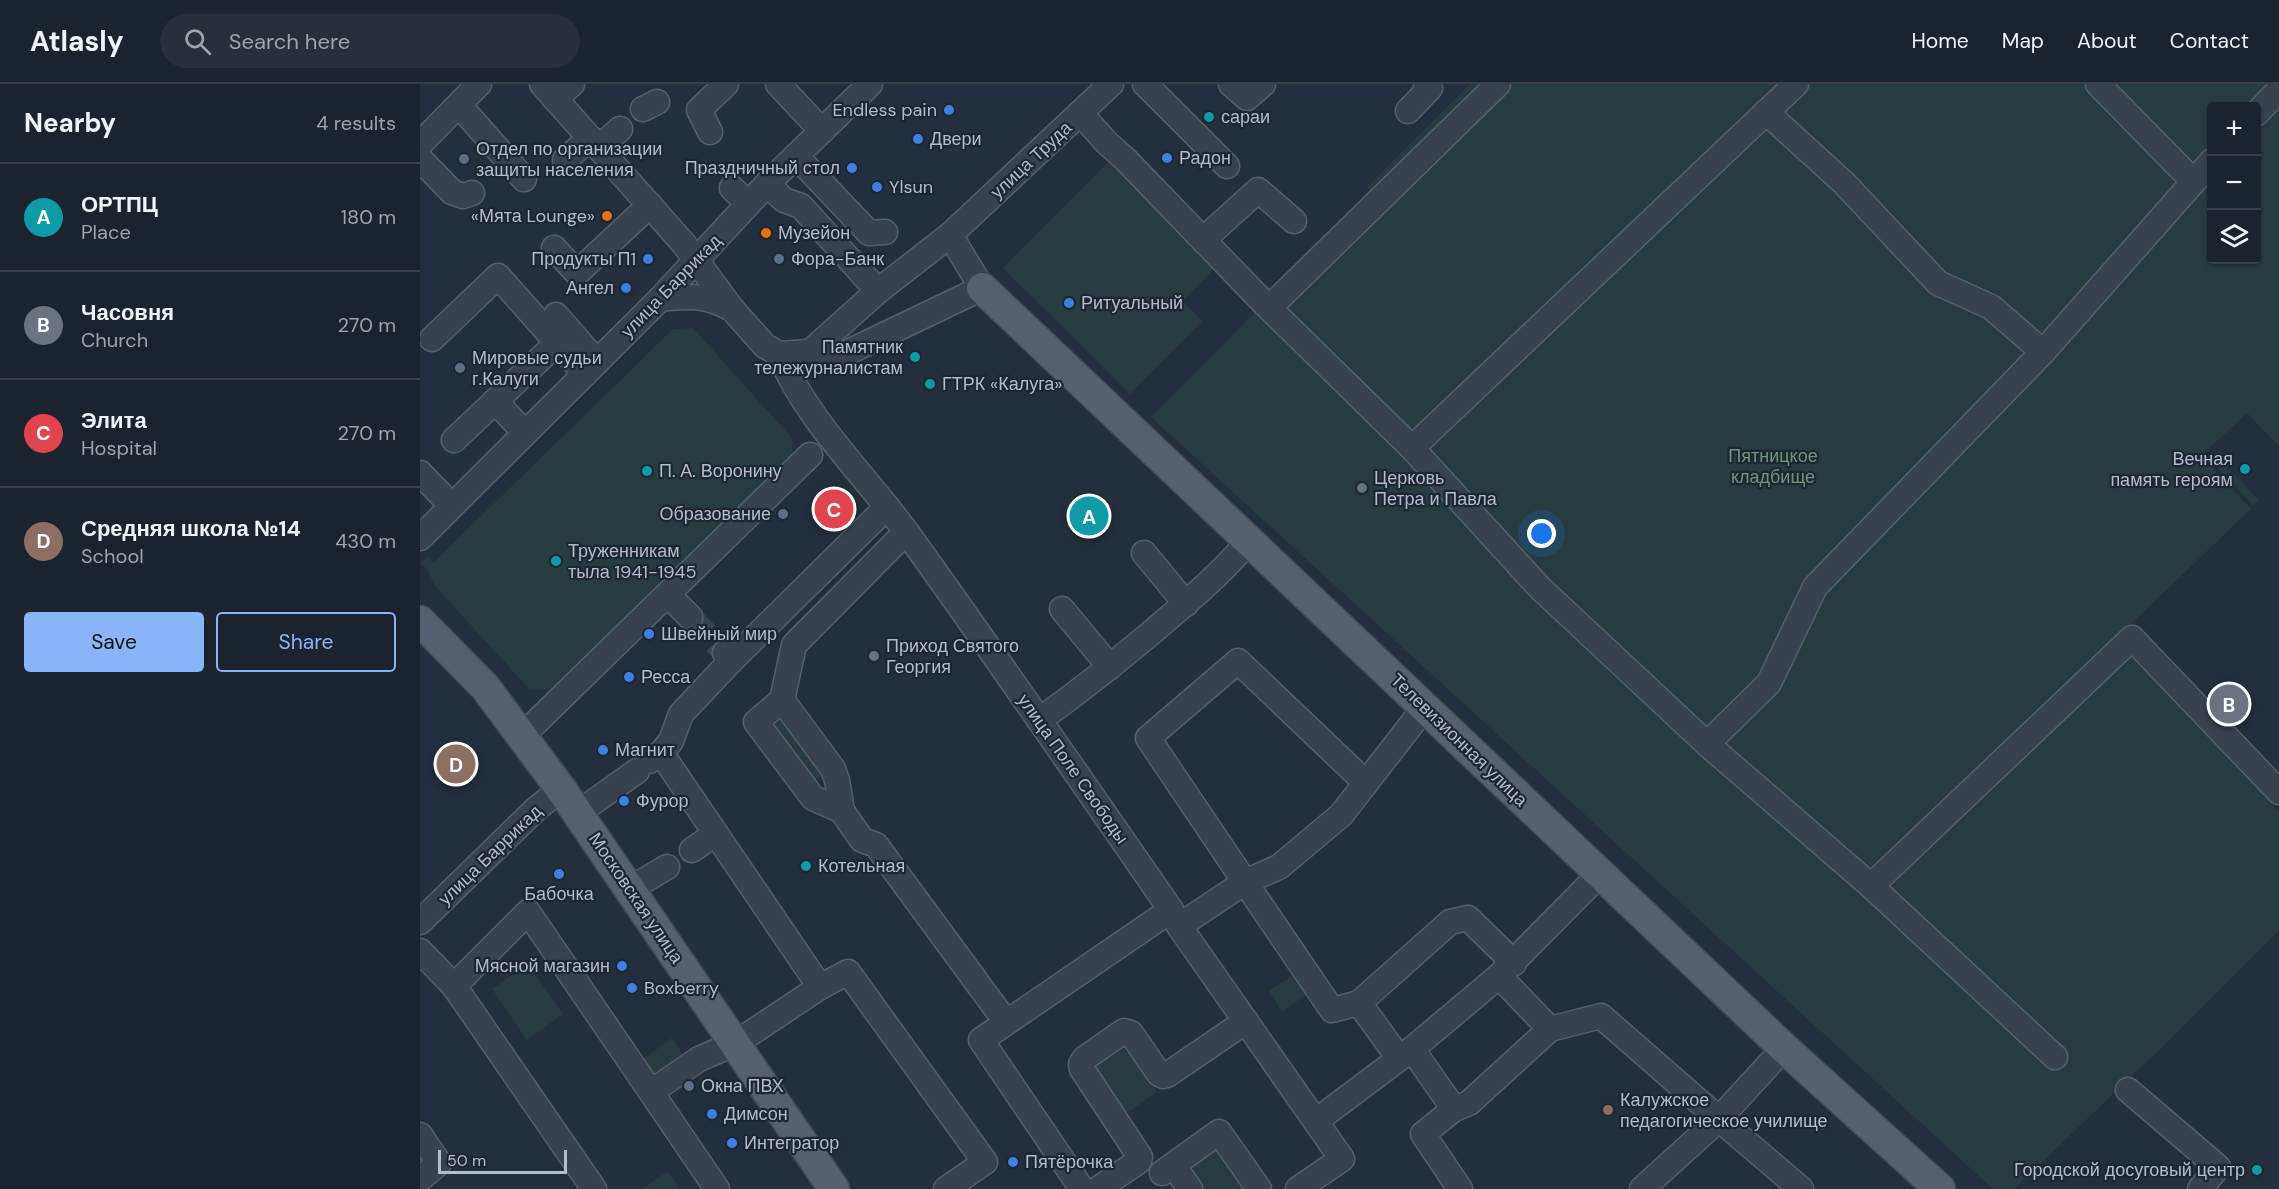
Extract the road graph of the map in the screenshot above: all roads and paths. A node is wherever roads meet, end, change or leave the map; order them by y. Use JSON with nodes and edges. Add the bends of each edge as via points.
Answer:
{"nodes":[{"id":1,"x":479,"y":84,"type":"edge"},
{"id":2,"x":726,"y":84,"type":"edge"},
{"id":3,"x":778,"y":84,"type":"edge"},
{"id":4,"x":870,"y":84,"type":"edge"},
{"id":5,"x":1111,"y":84,"type":"edge"},
{"id":6,"x":1146,"y":84,"type":"edge"},
{"id":7,"x":1231,"y":84,"type":"edge"},
{"id":8,"x":1263,"y":84,"type":"edge"},
{"id":9,"x":1426,"y":84,"type":"edge"},
{"id":10,"x":1498,"y":84,"type":"edge"},
{"id":11,"x":1796,"y":84,"type":"edge"},
{"id":12,"x":2098,"y":84,"type":"edge"},
{"id":13,"x":556,"y":89,"type":"edge"},
{"id":14,"x":2279,"y":90,"type":"edge"},
{"id":15,"x":459,"y":105,"type":"junction"},
{"id":16,"x":2261,"y":109,"type":"edge"},
{"id":17,"x":1408,"y":111,"type":"dead end"},
{"id":18,"x":1766,"y":112,"type":"junction"},
{"id":19,"x":1080,"y":113,"type":"junction"},
{"id":20,"x":620,"y":129,"type":"dead end"},
{"id":21,"x":822,"y":131,"type":"junction"},
{"id":22,"x":710,"y":132,"type":"dead end"},
{"id":23,"x":423,"y":134,"type":"edge"},
{"id":24,"x":594,"y":143,"type":"junction"},
{"id":25,"x":796,"y":156,"type":"junction"},
{"id":26,"x":420,"y":159,"type":"edge"},
{"id":27,"x":565,"y":160,"type":"dead end"},
{"id":28,"x":2207,"y":165,"type":"edge"},
{"id":29,"x":1227,"y":166,"type":"dead end"},
{"id":30,"x":524,"y":179,"type":"dead end"},
{"id":31,"x":2193,"y":181,"type":"junction"},
{"id":32,"x":767,"y":184,"type":"junction"},
{"id":33,"x":472,"y":193,"type":"dead end"},
{"id":34,"x":650,"y":206,"type":"junction"},
{"id":35,"x":1294,"y":221,"type":"dead end"},
{"id":36,"x":885,"y":232,"type":"dead end"},
{"id":37,"x":950,"y":235,"type":"junction"},
{"id":38,"x":1203,"y":240,"type":"junction"},
{"id":39,"x":554,"y":248,"type":"dead end"},
{"id":40,"x":697,"y":259,"type":"junction"},
{"id":41,"x":982,"y":288,"type":"junction"},
{"id":42,"x":878,"y":291,"type":"junction"},
{"id":43,"x":660,"y":299,"type":"junction"},
{"id":44,"x":1269,"y":308,"type":"junction"},
{"id":45,"x":732,"y":309,"type":"junction"},
{"id":46,"x":556,"y":315,"type":"dead end"},
{"id":47,"x":432,"y":339,"type":"dead end"},
{"id":48,"x":557,"y":343,"type":"junction"},
{"id":49,"x":2043,"y":352,"type":"junction"},
{"id":50,"x":794,"y":354,"type":"junction"},
{"id":51,"x":591,"y":368,"type":"junction"},
{"id":52,"x":495,"y":401,"type":"junction"},
{"id":53,"x":525,"y":433,"type":"junction"},
{"id":54,"x":454,"y":440,"type":"dead end"},
{"id":55,"x":1412,"y":448,"type":"junction"},
{"id":56,"x":810,"y":454,"type":"dead end"},
{"id":57,"x":420,"y":473,"type":"edge"},
{"id":58,"x":452,"y":506,"type":"junction"},
{"id":59,"x":887,"y":507,"type":"junction"},
{"id":60,"x":906,"y":532,"type":"junction"},
{"id":61,"x":421,"y":535,"type":"edge"},
{"id":62,"x":1248,"y":542,"type":"junction"},
{"id":63,"x":1144,"y":553,"type":"dead end"},
{"id":64,"x":668,"y":595,"type":"junction"},
{"id":65,"x":1186,"y":604,"type":"junction"},
{"id":66,"x":1062,"y":609,"type":"dead end"},
{"id":67,"x":690,"y":617,"type":"tunnel mouth"},
{"id":68,"x":420,"y":621,"type":"edge"},
{"id":69,"x":1110,"y":667,"type":"junction"},
{"id":70,"x":782,"y":700,"type":"junction"},
{"id":71,"x":1425,"y":707,"type":"junction"},
{"id":72,"x":1039,"y":720,"type":"junction"},
{"id":73,"x":522,"y":736,"type":"junction"},
{"id":74,"x":1707,"y":744,"type":"junction"},
{"id":75,"x":649,"y":762,"type":"junction"},
{"id":76,"x":837,"y":780,"type":"junction"},
{"id":77,"x":1366,"y":783,"type":"junction"},
{"id":78,"x":561,"y":789,"type":"junction"},
{"id":79,"x":2279,"y":792,"type":"edge"},
{"id":80,"x":813,"y":798,"type":"junction"},
{"id":81,"x":842,"y":811,"type":"junction"},
{"id":82,"x":578,"y":813,"type":"junction"},
{"id":83,"x":715,"y":834,"type":"junction"},
{"id":84,"x":692,"y":850,"type":"dead end"},
{"id":85,"x":666,"y":867,"type":"dead end"},
{"id":86,"x":1600,"y":874,"type":"junction"},
{"id":87,"x":1245,"y":882,"type":"junction"},
{"id":88,"x":1871,"y":886,"type":"junction"},
{"id":89,"x":630,"y":889,"type":"junction"},
{"id":90,"x":1175,"y":918,"type":"junction"},
{"id":91,"x":420,"y":922,"type":"edge"},
{"id":92,"x":420,"y":951,"type":"edge"},
{"id":93,"x":1506,"y":969,"type":"junction"},
{"id":94,"x":454,"y":986,"type":"junction"},
{"id":95,"x":820,"y":987,"type":"junction"},
{"id":96,"x":1359,"y":1003,"type":"junction"},
{"id":97,"x":1246,"y":1021,"type":"junction"},
{"id":98,"x":1006,"y":1022,"type":"junction"},
{"id":99,"x":1550,"y":1029,"type":"junction"},
{"id":100,"x":736,"y":1043,"type":"junction"},
{"id":101,"x":1784,"y":1048,"type":"junction"},
{"id":102,"x":1406,"y":1053,"type":"junction"},
{"id":103,"x":2055,"y":1058,"type":"dead end"},
{"id":104,"x":2128,"y":1090,"type":"dead end"},
{"id":105,"x":651,"y":1092,"type":"junction"},
{"id":106,"x":1454,"y":1108,"type":"junction"},
{"id":107,"x":1719,"y":1119,"type":"junction"},
{"id":108,"x":1316,"y":1121,"type":"junction"},
{"id":109,"x":420,"y":1135,"type":"edge"},
{"id":110,"x":420,"y":1179,"type":"edge"},
{"id":111,"x":594,"y":1189,"type":"edge"},
{"id":112,"x":717,"y":1189,"type":"edge"},
{"id":113,"x":834,"y":1189,"type":"edge"},
{"id":114,"x":946,"y":1189,"type":"edge"},
{"id":115,"x":1082,"y":1189,"type":"edge"},
{"id":116,"x":1098,"y":1189,"type":"edge"},
{"id":117,"x":1190,"y":1189,"type":"edge"},
{"id":118,"x":1259,"y":1189,"type":"edge"},
{"id":119,"x":1298,"y":1189,"type":"edge"},
{"id":120,"x":1460,"y":1189,"type":"edge"},
{"id":121,"x":1642,"y":1189,"type":"edge"},
{"id":122,"x":1801,"y":1189,"type":"edge"},
{"id":123,"x":1940,"y":1189,"type":"edge"},
{"id":124,"x":2200,"y":1189,"type":"edge"}],
"edges":[{"from":1,"to":15,"type":"street"},
{"from":2,"to":22,"type":"street","via":[[699,110]]},
{"from":3,"to":21,"type":"street"},
{"from":4,"to":21,"type":"street","name":"улица Баррикад"},
{"from":5,"to":19,"type":"street","name":"улица Труда"},
{"from":6,"to":29,"type":"street"},
{"from":7,"to":8,"type":"street","via":[[1247,99]]},
{"from":9,"to":17,"type":"street","via":[[1430,88]]},
{"from":10,"to":44,"type":"street"},
{"from":11,"to":18,"type":"street"},
{"from":12,"to":31,"type":"street"},
{"from":13,"to":24,"type":"street"},
{"from":14,"to":16,"type":"street"},
{"from":15,"to":23,"type":"street"},
{"from":15,"to":30,"type":"street"},
{"from":18,"to":49,"type":"street","via":[[1844,183],[1938,283],[1991,308]]},
{"from":18,"to":55,"type":"street"},
{"from":19,"to":37,"type":"street","name":"улица Труда"},
{"from":19,"to":38,"type":"street"},
{"from":20,"to":24,"type":"street"},
{"from":21,"to":25,"type":"street","name":"улица Баррикад"},
{"from":24,"to":27,"type":"street"},
{"from":24,"to":34,"type":"street"},
{"from":25,"to":32,"type":"street","name":"улица Баррикад"},
{"from":25,"to":36,"type":"street","via":[[869,233]]},
{"from":26,"to":33,"type":"street","via":[[452,192],[463,196]]},
{"from":28,"to":31,"type":"street"},
{"from":31,"to":49,"type":"street"},
{"from":32,"to":40,"type":"street","name":"улица Баррикад","via":[[740,196]]},
{"from":32,"to":42,"type":"street","via":[[783,200],[801,206]]},
{"from":34,"to":39,"type":"street","via":[[577,273]]},
{"from":34,"to":40,"type":"street"},
{"from":35,"to":38,"type":"street","via":[[1258,190]]},
{"from":37,"to":41,"type":"street"},
{"from":37,"to":42,"type":"street","name":"улица Труда"},
{"from":38,"to":44,"type":"street"},
{"from":40,"to":43,"type":"street","name":"улица Баррикад"},
{"from":40,"to":45,"type":"street"},
{"from":41,"to":50,"type":"street","via":[[836,358]]},
{"from":41,"to":62,"type":"main road","name":"Телевизионная улица"},
{"from":42,"to":50,"type":"street","name":"улица Труда"},
{"from":43,"to":45,"type":"street","via":[[693,296],[714,299]]},
{"from":43,"to":51,"type":"street","name":"улица Баррикад"},
{"from":44,"to":55,"type":"street"},
{"from":45,"to":50,"type":"street","via":[[765,346]]},
{"from":46,"to":51,"type":"street"},
{"from":47,"to":48,"type":"street","via":[[498,276]]},
{"from":48,"to":51,"type":"street"},
{"from":48,"to":52,"type":"street"},
{"from":49,"to":74,"type":"street","via":[[1815,587],[1769,683]]},
{"from":50,"to":59,"type":"street","name":"улица Поле Свободы","via":[[790,381]]},
{"from":51,"to":53,"type":"street","name":"улица Баррикад"},
{"from":52,"to":53,"type":"street"},
{"from":52,"to":54,"type":"street"},
{"from":53,"to":58,"type":"street","name":"улица Баррикад"},
{"from":55,"to":74,"type":"street","via":[[1540,588]]},
{"from":56,"to":64,"type":"street"},
{"from":57,"to":58,"type":"street"},
{"from":58,"to":61,"type":"street","name":"улица Баррикад"},
{"from":59,"to":60,"type":"street","name":"улица Поле Свободы"},
{"from":59,"to":75,"type":"street","via":[[728,657],[681,714],[671,741]]},
{"from":60,"to":70,"type":"street","via":[[794,645]]},
{"from":60,"to":72,"type":"street","name":"улица Поле Свободы"},
{"from":62,"to":65,"type":"street"},
{"from":62,"to":71,"type":"main road","name":"Телевизионная улица"},
{"from":63,"to":65,"type":"street"},
{"from":64,"to":67,"type":"street"},
{"from":64,"to":73,"type":"street"},
{"from":65,"to":69,"type":"street"},
{"from":66,"to":69,"type":"street"},
{"from":68,"to":73,"type":"main road","name":"Московская улица","via":[[485,687]]},
{"from":69,"to":72,"type":"street"},
{"from":70,"to":76,"type":"street"},
{"from":70,"to":80,"type":"street","via":[[756,722]]},
{"from":71,"to":77,"type":"street"},
{"from":71,"to":86,"type":"main road","name":"Телевизионная улица"},
{"from":72,"to":90,"type":"street","name":"улица Поле Свободы"},
{"from":73,"to":78,"type":"main road","name":"Московская улица"},
{"from":74,"to":88,"type":"street"},
{"from":75,"to":82,"type":"street"},
{"from":75,"to":83,"type":"street"},
{"from":76,"to":80,"type":"street"},
{"from":76,"to":81,"type":"street"},
{"from":77,"to":87,"type":"street","via":[[1341,815],[1279,867]]},
{"from":77,"to":87,"type":"street","via":[[1238,661],[1148,738]]},
{"from":78,"to":82,"type":"main road","name":"Московская улица"},
{"from":78,"to":91,"type":"street","name":"улица Баррикад"},
{"from":79,"to":88,"type":"street","via":[[2132,638]]},
{"from":80,"to":81,"type":"street"},
{"from":81,"to":98,"type":"street","via":[[862,840],[876,845]]},
{"from":82,"to":89,"type":"main road","name":"Московская улица"},
{"from":83,"to":84,"type":"street"},
{"from":83,"to":95,"type":"street"},
{"from":85,"to":89,"type":"street"},
{"from":86,"to":93,"type":"street"},
{"from":86,"to":101,"type":"main road","name":"Телевизионная улица"},
{"from":87,"to":90,"type":"street"},
{"from":87,"to":96,"type":"street","via":[[1332,1010]]},
{"from":88,"to":103,"type":"street"},
{"from":89,"to":100,"type":"main road","name":"Московская улица"},
{"from":90,"to":97,"type":"street","name":"улица Поле Свободы"},
{"from":90,"to":98,"type":"street"},
{"from":92,"to":94,"type":"street"},
{"from":93,"to":96,"type":"street","via":[[1468,918],[1450,922]]},
{"from":93,"to":99,"type":"street"},
{"from":93,"to":102,"type":"street"},
{"from":94,"to":105,"type":"street","via":[[528,912]]},
{"from":94,"to":111,"type":"street"},
{"from":95,"to":100,"type":"street"},
{"from":95,"to":114,"type":"street","via":[[848,972],[993,1156]]},
{"from":96,"to":102,"type":"street"},
{"from":97,"to":108,"type":"street","name":"улица Поле Свободы"},
{"from":97,"to":116,"type":"street","via":[[1163,1076],[1127,1031],[1085,1058],[1082,1069],[1140,1157]]},
{"from":98,"to":115,"type":"street","via":[[981,1040]]},
{"from":99,"to":106,"type":"street","via":[[1469,1103]]},
{"from":99,"to":107,"type":"street","via":[[1601,1016]]},
{"from":100,"to":105,"type":"street","via":[[699,1059]]},
{"from":100,"to":113,"type":"main road","name":"Московская улица"},
{"from":101,"to":107,"type":"street"},
{"from":101,"to":123,"type":"main road","name":"Телевизионная улица"},
{"from":102,"to":106,"type":"street"},
{"from":102,"to":108,"type":"street"},
{"from":104,"to":124,"type":"street","via":[[2218,1167]]},
{"from":105,"to":112,"type":"street"},
{"from":106,"to":120,"type":"street","via":[[1423,1134]]},
{"from":107,"to":121,"type":"street"},
{"from":107,"to":122,"type":"street"},
{"from":108,"to":119,"type":"street","name":"улица Поле Свободы","via":[[1342,1159]]},
{"from":109,"to":110,"type":"street","via":[[439,1163]]},
{"from":117,"to":118,"type":"street","via":[[1168,1169],[1220,1132]]}]}
